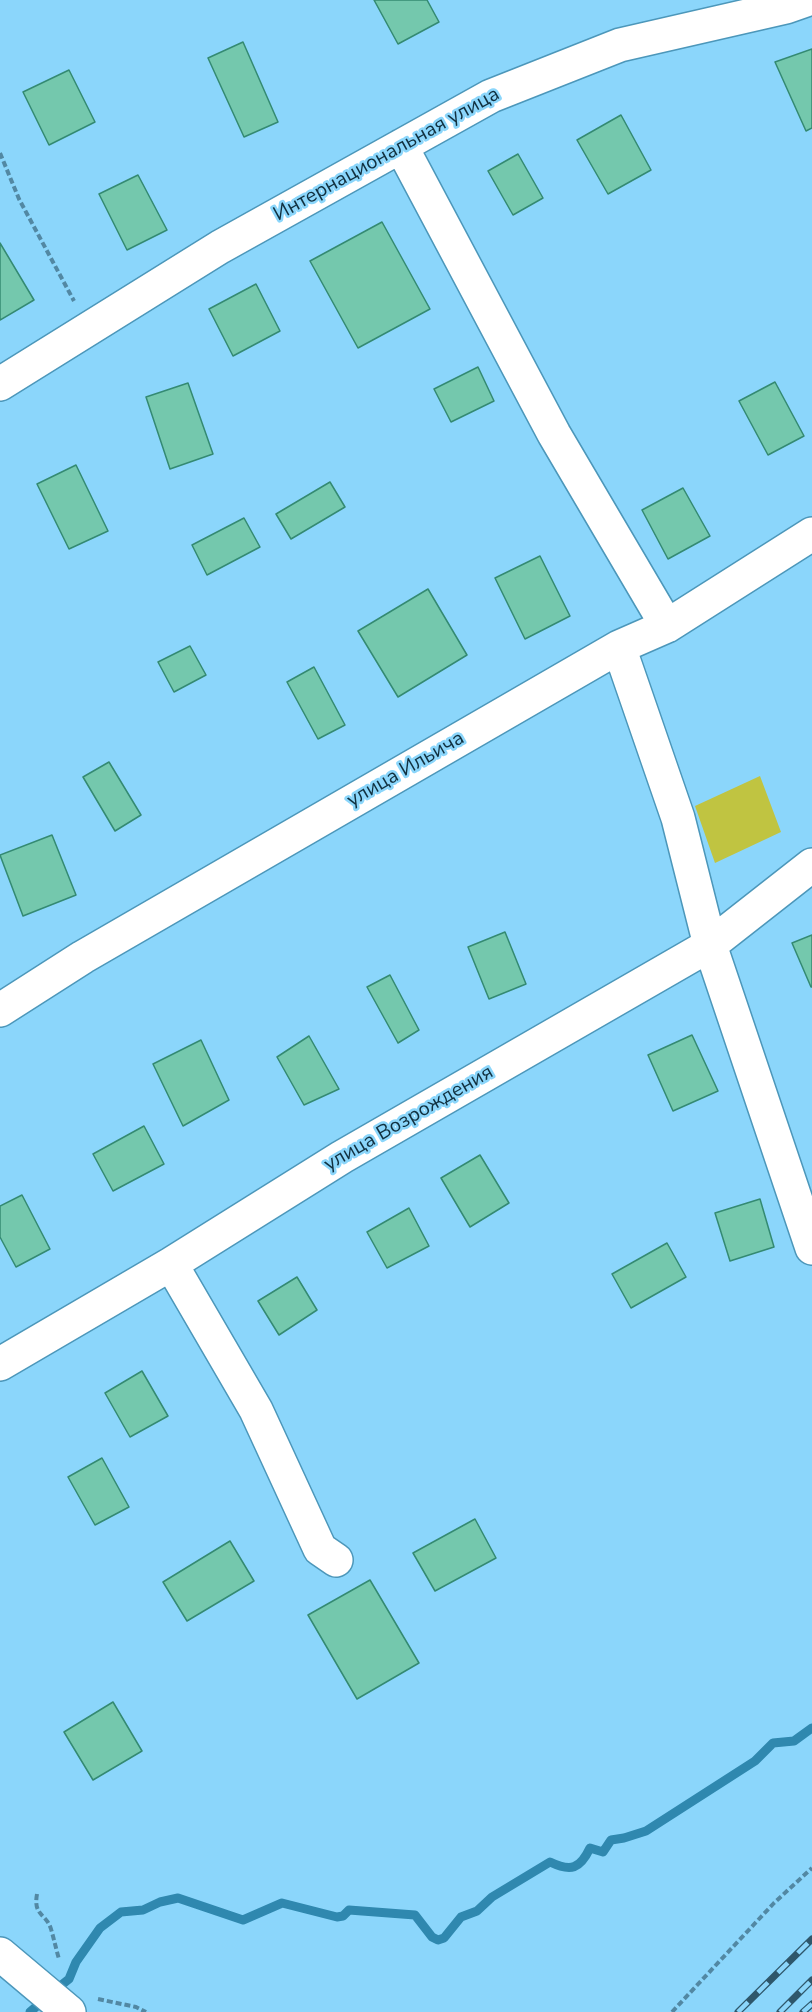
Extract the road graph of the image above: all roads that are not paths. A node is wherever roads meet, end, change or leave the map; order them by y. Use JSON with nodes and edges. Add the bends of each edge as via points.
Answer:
{"nodes":[{"id":1,"x":806,"y":0,"type":"edge"},
{"id":2,"x":401,"y":146,"type":"junction"},
{"id":3,"x":0,"y":384,"type":"edge"},
{"id":4,"x":812,"y":534,"type":"edge"},
{"id":5,"x":667,"y":627,"type":"junction"},
{"id":6,"x":619,"y":647,"type":"junction"},
{"id":7,"x":812,"y":865,"type":"edge"},
{"id":8,"x":710,"y":945,"type":"junction"},
{"id":9,"x":0,"y":1010,"type":"edge"},
{"id":10,"x":812,"y":1248,"type":"edge"},
{"id":11,"x":171,"y":1264,"type":"junction"},
{"id":12,"x":0,"y":1364,"type":"edge"},
{"id":13,"x":336,"y":1560,"type":"dead end"},
{"id":14,"x":0,"y":1954,"type":"edge"},
{"id":15,"x":74,"y":2005,"type":"edge"}],
"edges":[{"from":1,"to":2,"type":"street","name":"Интернациональная улица","via":[[620,45],[491,96]]},
{"from":2,"to":3,"type":"street","name":"Интернациональная улица","via":[[220,247]]},
{"from":2,"to":5,"type":"street","via":[[554,434]]},
{"from":4,"to":5,"type":"street","name":"улица Ильича"},
{"from":5,"to":6,"type":"street","name":"улица Ильича"},
{"from":6,"to":8,"type":"street","via":[[678,818]]},
{"from":6,"to":9,"type":"street","name":"улица Ильича","via":[[94,951]]},
{"from":7,"to":8,"type":"street","name":"улица Возрождения"},
{"from":8,"to":10,"type":"street"},
{"from":8,"to":11,"type":"street","name":"улица Возрождения","via":[[342,1157]]},
{"from":11,"to":12,"type":"street","name":"улица Возрождения"},
{"from":11,"to":13,"type":"street","via":[[256,1410],[320,1549]]},
{"from":14,"to":15,"type":"street","via":[[48,1975]]}]}
